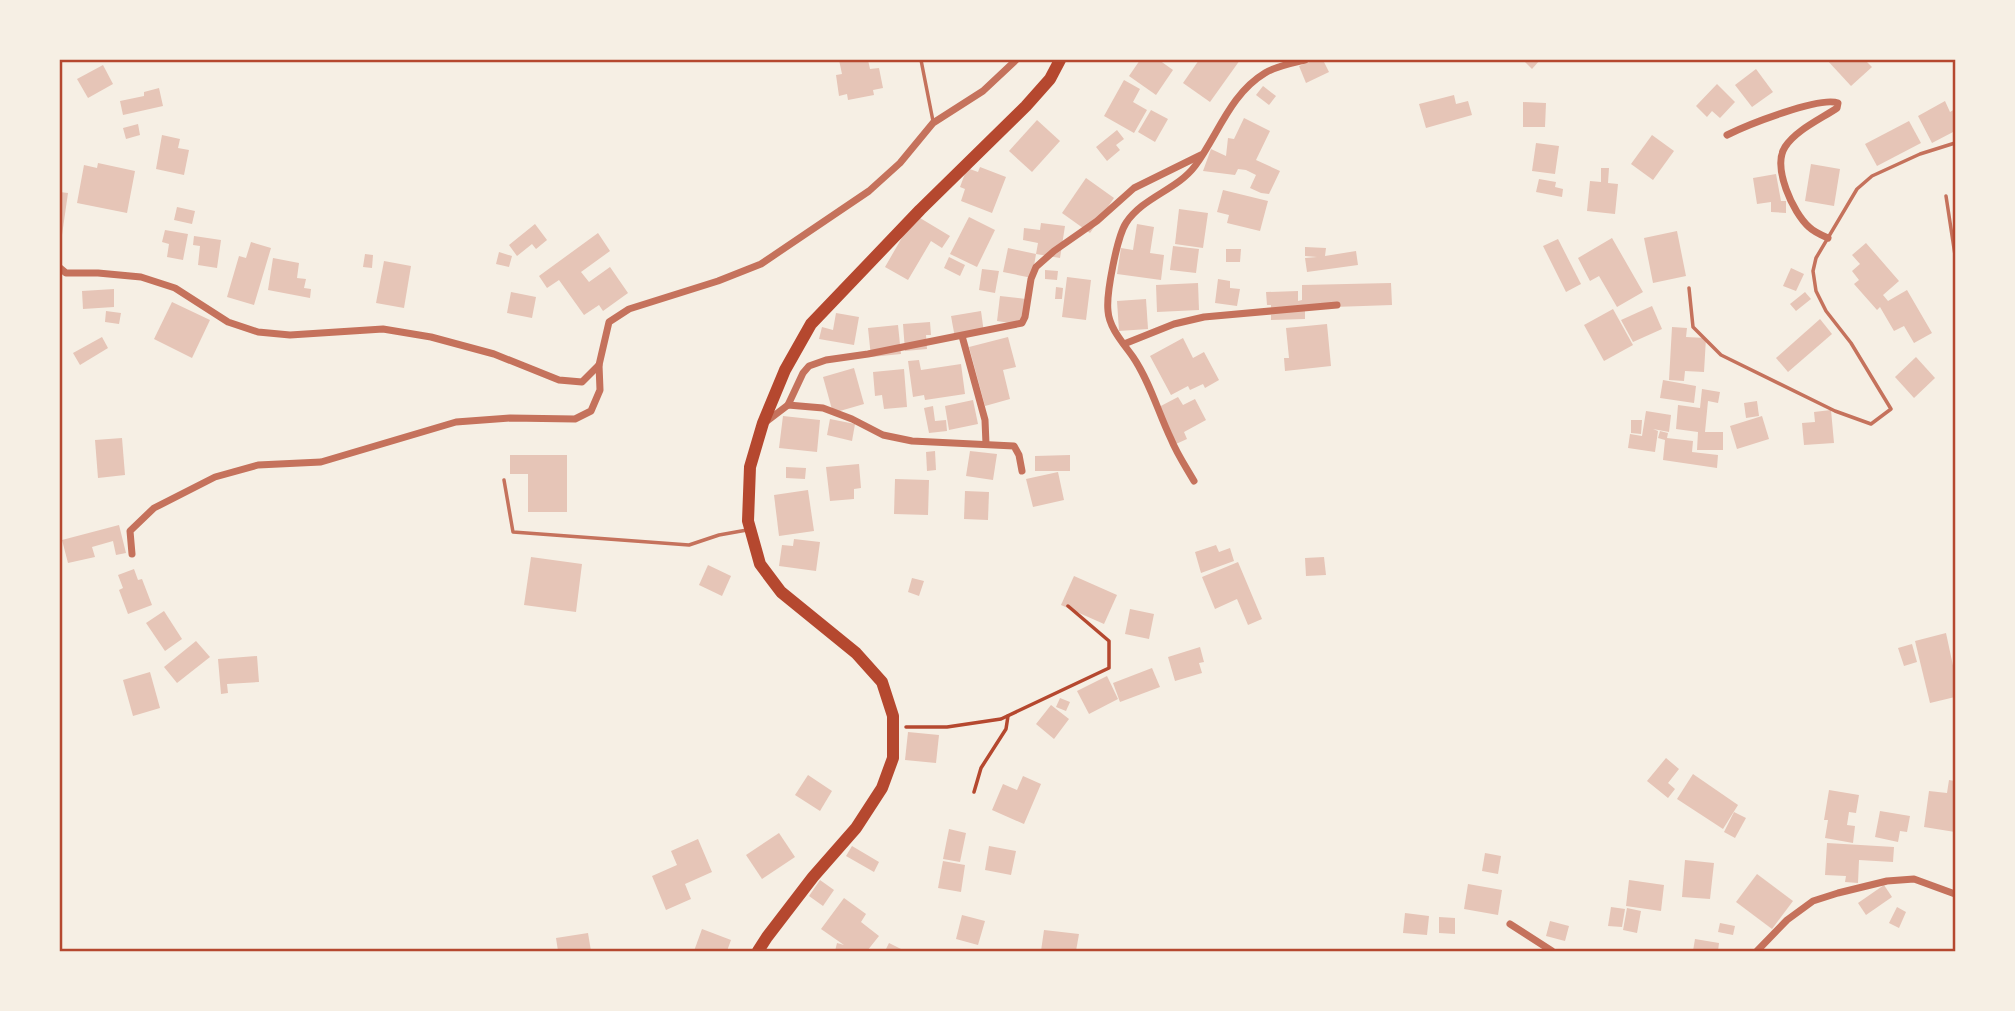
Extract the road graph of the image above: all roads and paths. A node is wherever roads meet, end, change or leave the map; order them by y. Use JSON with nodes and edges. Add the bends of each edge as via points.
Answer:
{"nodes":[{"id":1,"x":921,"y":60,"type":"edge"},
{"id":2,"x":1016,"y":60,"type":"edge"},
{"id":3,"x":1060,"y":60,"type":"edge"},
{"id":4,"x":1305,"y":60,"type":"edge"},
{"id":5,"x":933,"y":123,"type":"junction"},
{"id":6,"x":1727,"y":135,"type":"dead end"},
{"id":7,"x":1955,"y":143,"type":"edge"},
{"id":8,"x":1202,"y":154,"type":"junction"},
{"id":9,"x":1946,"y":196,"type":"dead end"},
{"id":10,"x":1828,"y":238,"type":"junction"},
{"id":11,"x":1955,"y":255,"type":"edge"},
{"id":12,"x":60,"y":268,"type":"edge"},
{"id":13,"x":1689,"y":288,"type":"dead end"},
{"id":14,"x":1336,"y":305,"type":"dead end"},
{"id":15,"x":962,"y":336,"type":"junction"},
{"id":16,"x":1124,"y":344,"type":"junction"},
{"id":17,"x":599,"y":365,"type":"junction"},
{"id":18,"x":788,"y":405,"type":"junction"},
{"id":19,"x":763,"y":424,"type":"junction"},
{"id":20,"x":986,"y":444,"type":"junction"},
{"id":21,"x":1022,"y":471,"type":"dead end"},
{"id":22,"x":504,"y":480,"type":"dead end"},
{"id":23,"x":1194,"y":481,"type":"dead end"},
{"id":24,"x":751,"y":529,"type":"junction"},
{"id":25,"x":132,"y":554,"type":"dead end"},
{"id":26,"x":1068,"y":606,"type":"dead end"},
{"id":27,"x":1008,"y":716,"type":"junction"},
{"id":28,"x":893,"y":727,"type":"junction"},
{"id":29,"x":974,"y":792,"type":"dead end"},
{"id":30,"x":1955,"y":894,"type":"edge"},
{"id":31,"x":1510,"y":925,"type":"dead end"},
{"id":32,"x":758,"y":951,"type":"edge"},
{"id":33,"x":1552,"y":951,"type":"edge"},
{"id":34,"x":1756,"y":951,"type":"edge"}],
"edges":[{"from":1,"to":5,"type":"lane"},
{"from":2,"to":5,"type":"street","via":[[983,91]]},
{"from":3,"to":19,"type":"main road","via":[[1026,106],[811,324],[785,370]]},
{"from":4,"to":8,"type":"street","via":[[1266,72],[1245,89]]},
{"from":5,"to":17,"type":"street","via":[[869,191],[761,264],[629,309],[609,322]]},
{"from":6,"to":10,"type":"street","via":[[1753,122],[1831,100],[1838,103],[1795,137],[1784,149],[1780,163],[1782,179],[1807,226]]},
{"from":7,"to":10,"type":"lane","via":[[1872,176],[1857,188]]},
{"from":8,"to":15,"type":"street","via":[[1134,188],[1036,267],[1022,323]]},
{"from":8,"to":16,"type":"street","via":[[1182,179],[1143,204],[1126,224],[1113,266],[1108,312]]},
{"from":9,"to":11,"type":"lane"},
{"from":10,"to":13,"type":"lane","via":[[1813,271],[1816,291],[1891,409],[1871,424],[1721,355],[1693,327]]},
{"from":12,"to":17,"type":"street","via":[[66,273],[141,277],[175,288],[228,322],[258,332],[290,335],[383,329],[494,354],[559,380],[582,382]]},
{"from":14,"to":16,"type":"street","via":[[1204,317]]},
{"from":15,"to":18,"type":"street","via":[[810,366]]},
{"from":15,"to":20,"type":"street","via":[[985,420]]},
{"from":16,"to":23,"type":"street","via":[[1144,373],[1171,441]]},
{"from":17,"to":25,"type":"street","via":[[600,390],[592,411],[575,419],[456,422],[321,462],[258,465],[215,477],[154,509],[130,531]]},
{"from":18,"to":19,"type":"street"},
{"from":18,"to":20,"type":"street","via":[[824,408],[883,435],[912,441]]},
{"from":19,"to":24,"type":"main road","via":[[750,467]]},
{"from":20,"to":21,"type":"street","via":[[1014,446]]},
{"from":22,"to":24,"type":"lane","via":[[513,531],[689,545]]},
{"from":24,"to":28,"type":"main road","via":[[760,564],[781,592],[856,653],[882,682]]},
{"from":26,"to":27,"type":"path","via":[[1109,641],[1109,667]]},
{"from":27,"to":28,"type":"path","via":[[947,727]]},
{"from":27,"to":29,"type":"path"},
{"from":28,"to":32,"type":"main road","via":[[893,758],[882,788],[856,828]]},
{"from":30,"to":34,"type":"street","via":[[1913,879],[1838,892],[1796,913]]},
{"from":31,"to":33,"type":"street"}]}
